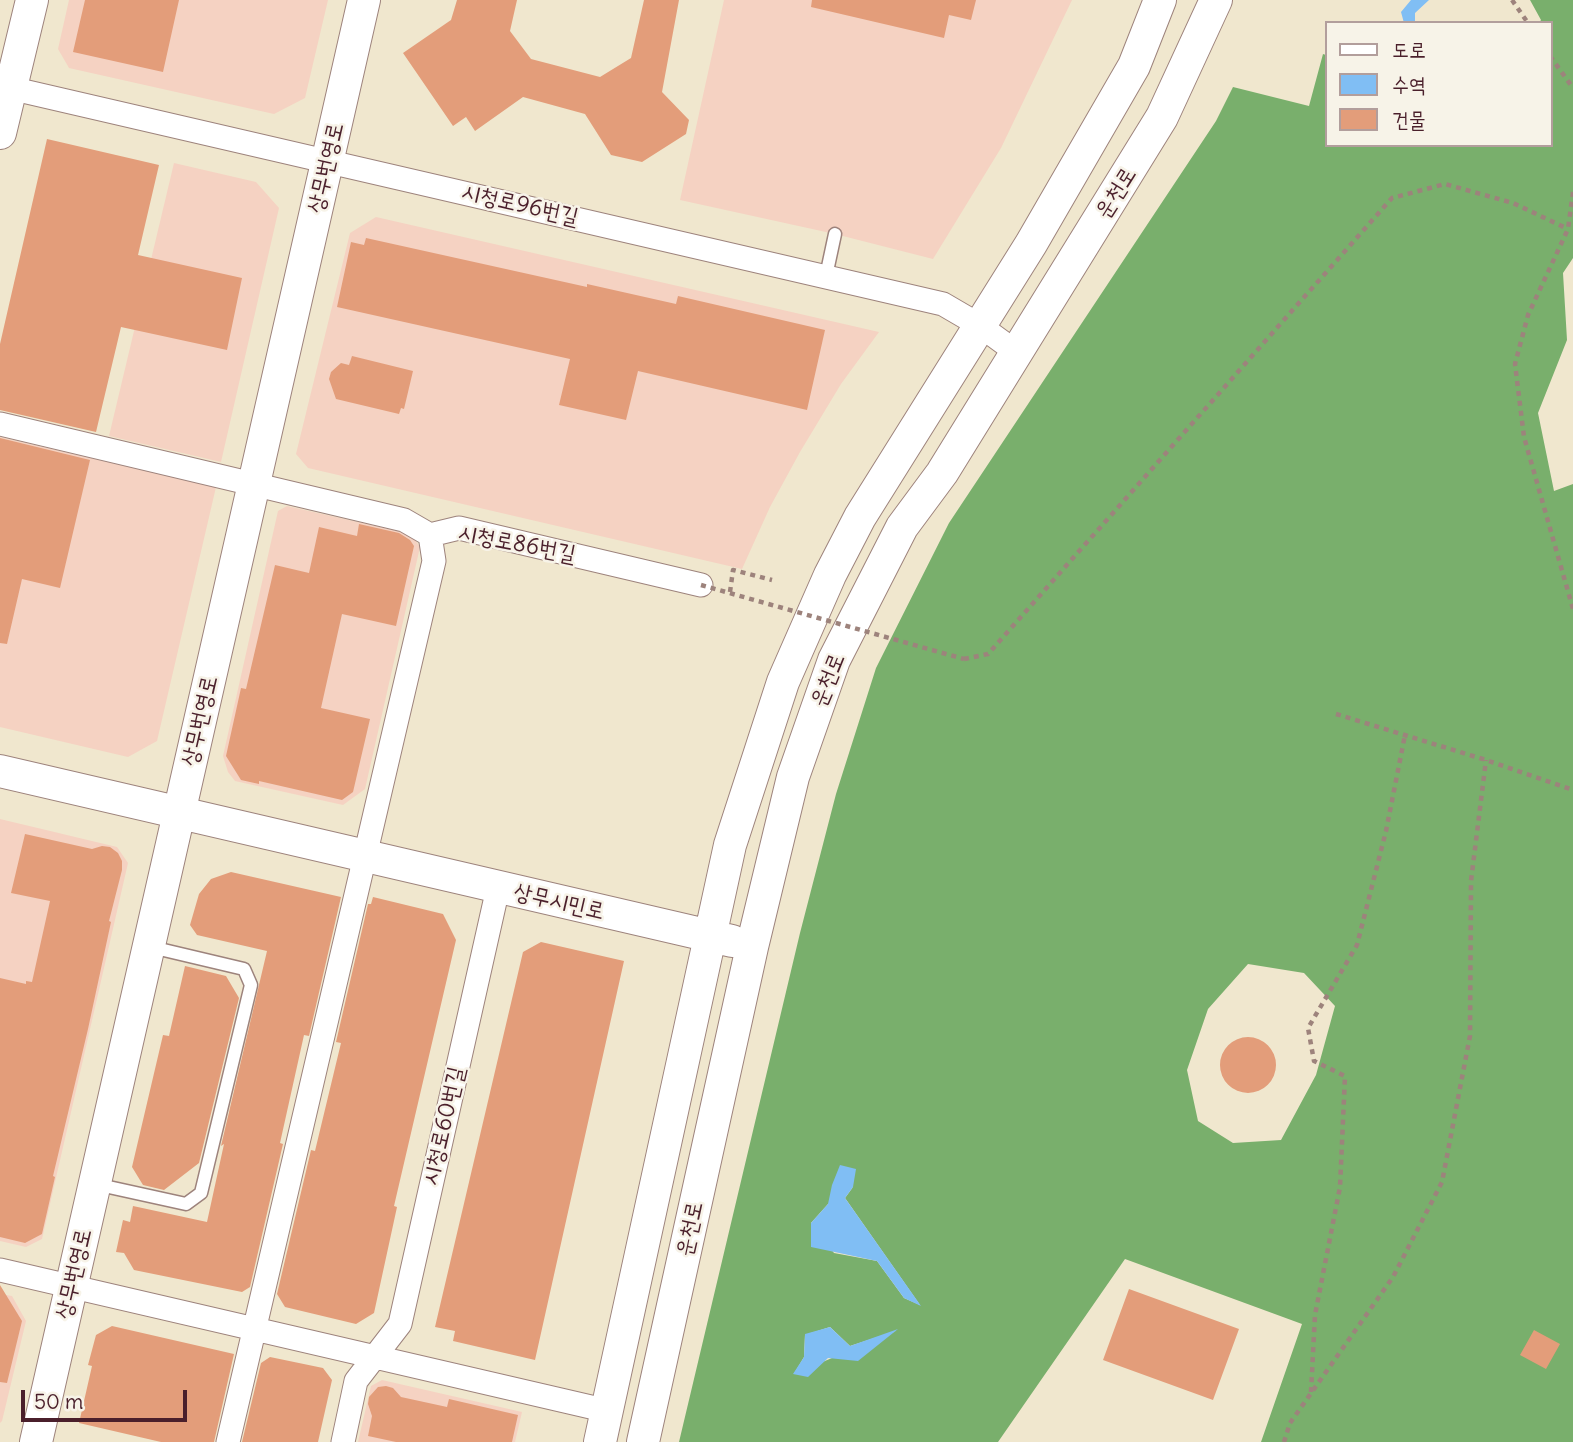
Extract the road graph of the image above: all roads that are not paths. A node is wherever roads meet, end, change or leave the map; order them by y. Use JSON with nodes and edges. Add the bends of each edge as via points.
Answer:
{"nodes":[{"id":1,"x":32,"y":0,"type":"edge"},
{"id":2,"x":365,"y":0,"type":"edge"},
{"id":3,"x":1160,"y":0,"type":"edge"},
{"id":4,"x":1216,"y":0,"type":"edge"},
{"id":5,"x":10,"y":88,"type":"junction"},
{"id":6,"x":0,"y":133,"type":"edge"},
{"id":7,"x":327,"y":160,"type":"junction"},
{"id":8,"x":835,"y":234,"type":"dead end"},
{"id":9,"x":826,"y":276,"type":"junction"},
{"id":10,"x":979,"y":325,"type":"junction"},
{"id":11,"x":1016,"y":352,"type":"junction"},
{"id":12,"x":0,"y":425,"type":"edge"},
{"id":13,"x":254,"y":484,"type":"junction"},
{"id":14,"x":430,"y":535,"type":"junction"},
{"id":15,"x":701,"y":585,"type":"road end"},
{"id":16,"x":0,"y":771,"type":"edge"},
{"id":17,"x":179,"y":812,"type":"junction"},
{"id":18,"x":366,"y":856,"type":"junction"},
{"id":19,"x":498,"y":888,"type":"junction"},
{"id":20,"x":712,"y":936,"type":"junction"},
{"id":21,"x":150,"y":947,"type":"junction"},
{"id":22,"x":752,"y":947,"type":"junction"},
{"id":23,"x":95,"y":1184,"type":"junction"},
{"id":24,"x":0,"y":1270,"type":"edge"},
{"id":25,"x":72,"y":1287,"type":"junction"},
{"id":26,"x":253,"y":1329,"type":"junction"},
{"id":27,"x":376,"y":1356,"type":"junction"},
{"id":28,"x":608,"y":1411,"type":"junction"},
{"id":29,"x":36,"y":1442,"type":"edge"},
{"id":30,"x":228,"y":1442,"type":"edge"},
{"id":31,"x":342,"y":1442,"type":"edge"},
{"id":32,"x":600,"y":1442,"type":"edge"},
{"id":33,"x":643,"y":1442,"type":"edge"}],
"edges":[{"from":1,"to":5,"type":"street"},
{"from":2,"to":7,"type":"street","name":"상무번영로"},
{"from":3,"to":10,"type":"street","name":"운천로","via":[[1134,66]]},
{"from":4,"to":11,"type":"street","name":"운천로","via":[[1162,117]]},
{"from":5,"to":6,"type":"street"},
{"from":5,"to":7,"type":"street","name":"시청로96번길"},
{"from":7,"to":9,"type":"street","name":"시청로96번길"},
{"from":7,"to":13,"type":"street","name":"상무번영로"},
{"from":8,"to":9,"type":"lane"},
{"from":9,"to":10,"type":"street","name":"시청로96번길","via":[[943,304]]},
{"from":10,"to":11,"type":"street","name":"시청로96번길"},
{"from":10,"to":20,"type":"street","name":"운천로","via":[[860,517],[795,650],[730,845]]},
{"from":11,"to":22,"type":"street","name":"운천로","via":[[942,473],[902,527],[834,660],[793,777]]},
{"from":12,"to":13,"type":"street","name":"시청로86번길"},
{"from":13,"to":14,"type":"street","name":"시청로86번길","via":[[404,520]]},
{"from":13,"to":17,"type":"street","name":"상무번영로"},
{"from":14,"to":15,"type":"street","name":"시청로86번길","via":[[459,528]]},
{"from":14,"to":18,"type":"street","via":[[434,561]]},
{"from":16,"to":17,"type":"street","name":"상무시민로"},
{"from":17,"to":18,"type":"street","name":"상무시민로"},
{"from":17,"to":21,"type":"street","name":"상무번영로"},
{"from":18,"to":19,"type":"street","name":"상무시민로"},
{"from":18,"to":26,"type":"street"},
{"from":19,"to":20,"type":"street","name":"상무시민로"},
{"from":19,"to":27,"type":"street","name":"시청로60번길","via":[[400,1324]]},
{"from":20,"to":22,"type":"street","name":"상무시민로"},
{"from":20,"to":28,"type":"street","name":"운천로"},
{"from":21,"to":23,"type":"street","name":"상무번영로"},
{"from":21,"to":23,"type":"lane","via":[[244,969],[251,985],[201,1193],[186,1205]]},
{"from":22,"to":33,"type":"street","name":"운천로"},
{"from":23,"to":25,"type":"street","name":"상무번영로"},
{"from":24,"to":25,"type":"street"},
{"from":25,"to":26,"type":"street"},
{"from":25,"to":29,"type":"street","name":"상무번영로"},
{"from":26,"to":27,"type":"street"},
{"from":26,"to":30,"type":"street"},
{"from":27,"to":28,"type":"street"},
{"from":27,"to":31,"type":"street","name":"시청로60번길","via":[[356,1381]]},
{"from":28,"to":32,"type":"street","name":"운천로"}]}
